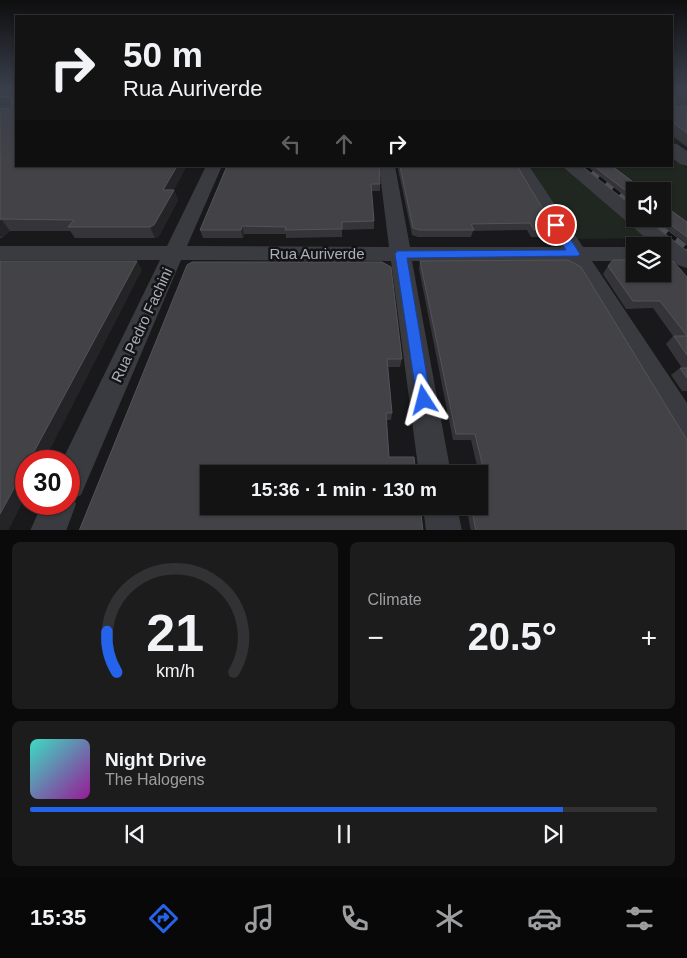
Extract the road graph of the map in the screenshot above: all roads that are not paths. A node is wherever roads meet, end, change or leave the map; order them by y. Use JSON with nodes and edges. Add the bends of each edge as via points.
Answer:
{"nodes":[{"id":1,"x":673,"y":150,"type":"edge"},
{"id":2,"x":687,"y":160,"type":"edge"},
{"id":3,"x":214,"y":167,"type":"edge"},
{"id":4,"x":387,"y":167,"type":"edge"},
{"id":5,"x":522,"y":167,"type":"edge"},
{"id":6,"x":573,"y":167,"type":"edge"},
{"id":7,"x":626,"y":210,"type":"edge"},
{"id":8,"x":646,"y":227,"type":"edge"},
{"id":9,"x":0,"y":253,"type":"edge"},
{"id":10,"x":176,"y":253,"type":"junction"},
{"id":11,"x":401,"y":254,"type":"junction"},
{"id":12,"x":574,"y":254,"type":"junction"},
{"id":13,"x":626,"y":254,"type":"edge"},
{"id":14,"x":679,"y":255,"type":"edge"},
{"id":15,"x":687,"y":430,"type":"edge"},
{"id":16,"x":80,"y":459,"type":"edge"},
{"id":17,"x":434,"y":465,"type":"edge"},
{"id":18,"x":55,"y":515,"type":"edge"},
{"id":19,"x":442,"y":515,"type":"edge"},
{"id":20,"x":48,"y":530,"type":"edge"},
{"id":21,"x":444,"y":530,"type":"edge"}],
"edges":[{"from":1,"to":2,"type":"street"},
{"from":3,"to":10,"type":"street","name":"Rua Pedro Fachini"},
{"from":4,"to":11,"type":"street"},
{"from":5,"to":12,"type":"street"},
{"from":6,"to":7,"type":"street"},
{"from":8,"to":14,"type":"street"},
{"from":9,"to":10,"type":"street","name":"Rua Auriverde"},
{"from":10,"to":11,"type":"street","name":"Rua Auriverde"},
{"from":10,"to":16,"type":"street","name":"Rua Pedro Fachini"},
{"from":11,"to":12,"type":"street","name":"Rua Auriverde"},
{"from":11,"to":17,"type":"street"},
{"from":12,"to":13,"type":"street","name":"Rua Auriverde"},
{"from":12,"to":15,"type":"street"},
{"from":18,"to":20,"type":"street"},
{"from":19,"to":21,"type":"street"}]}
